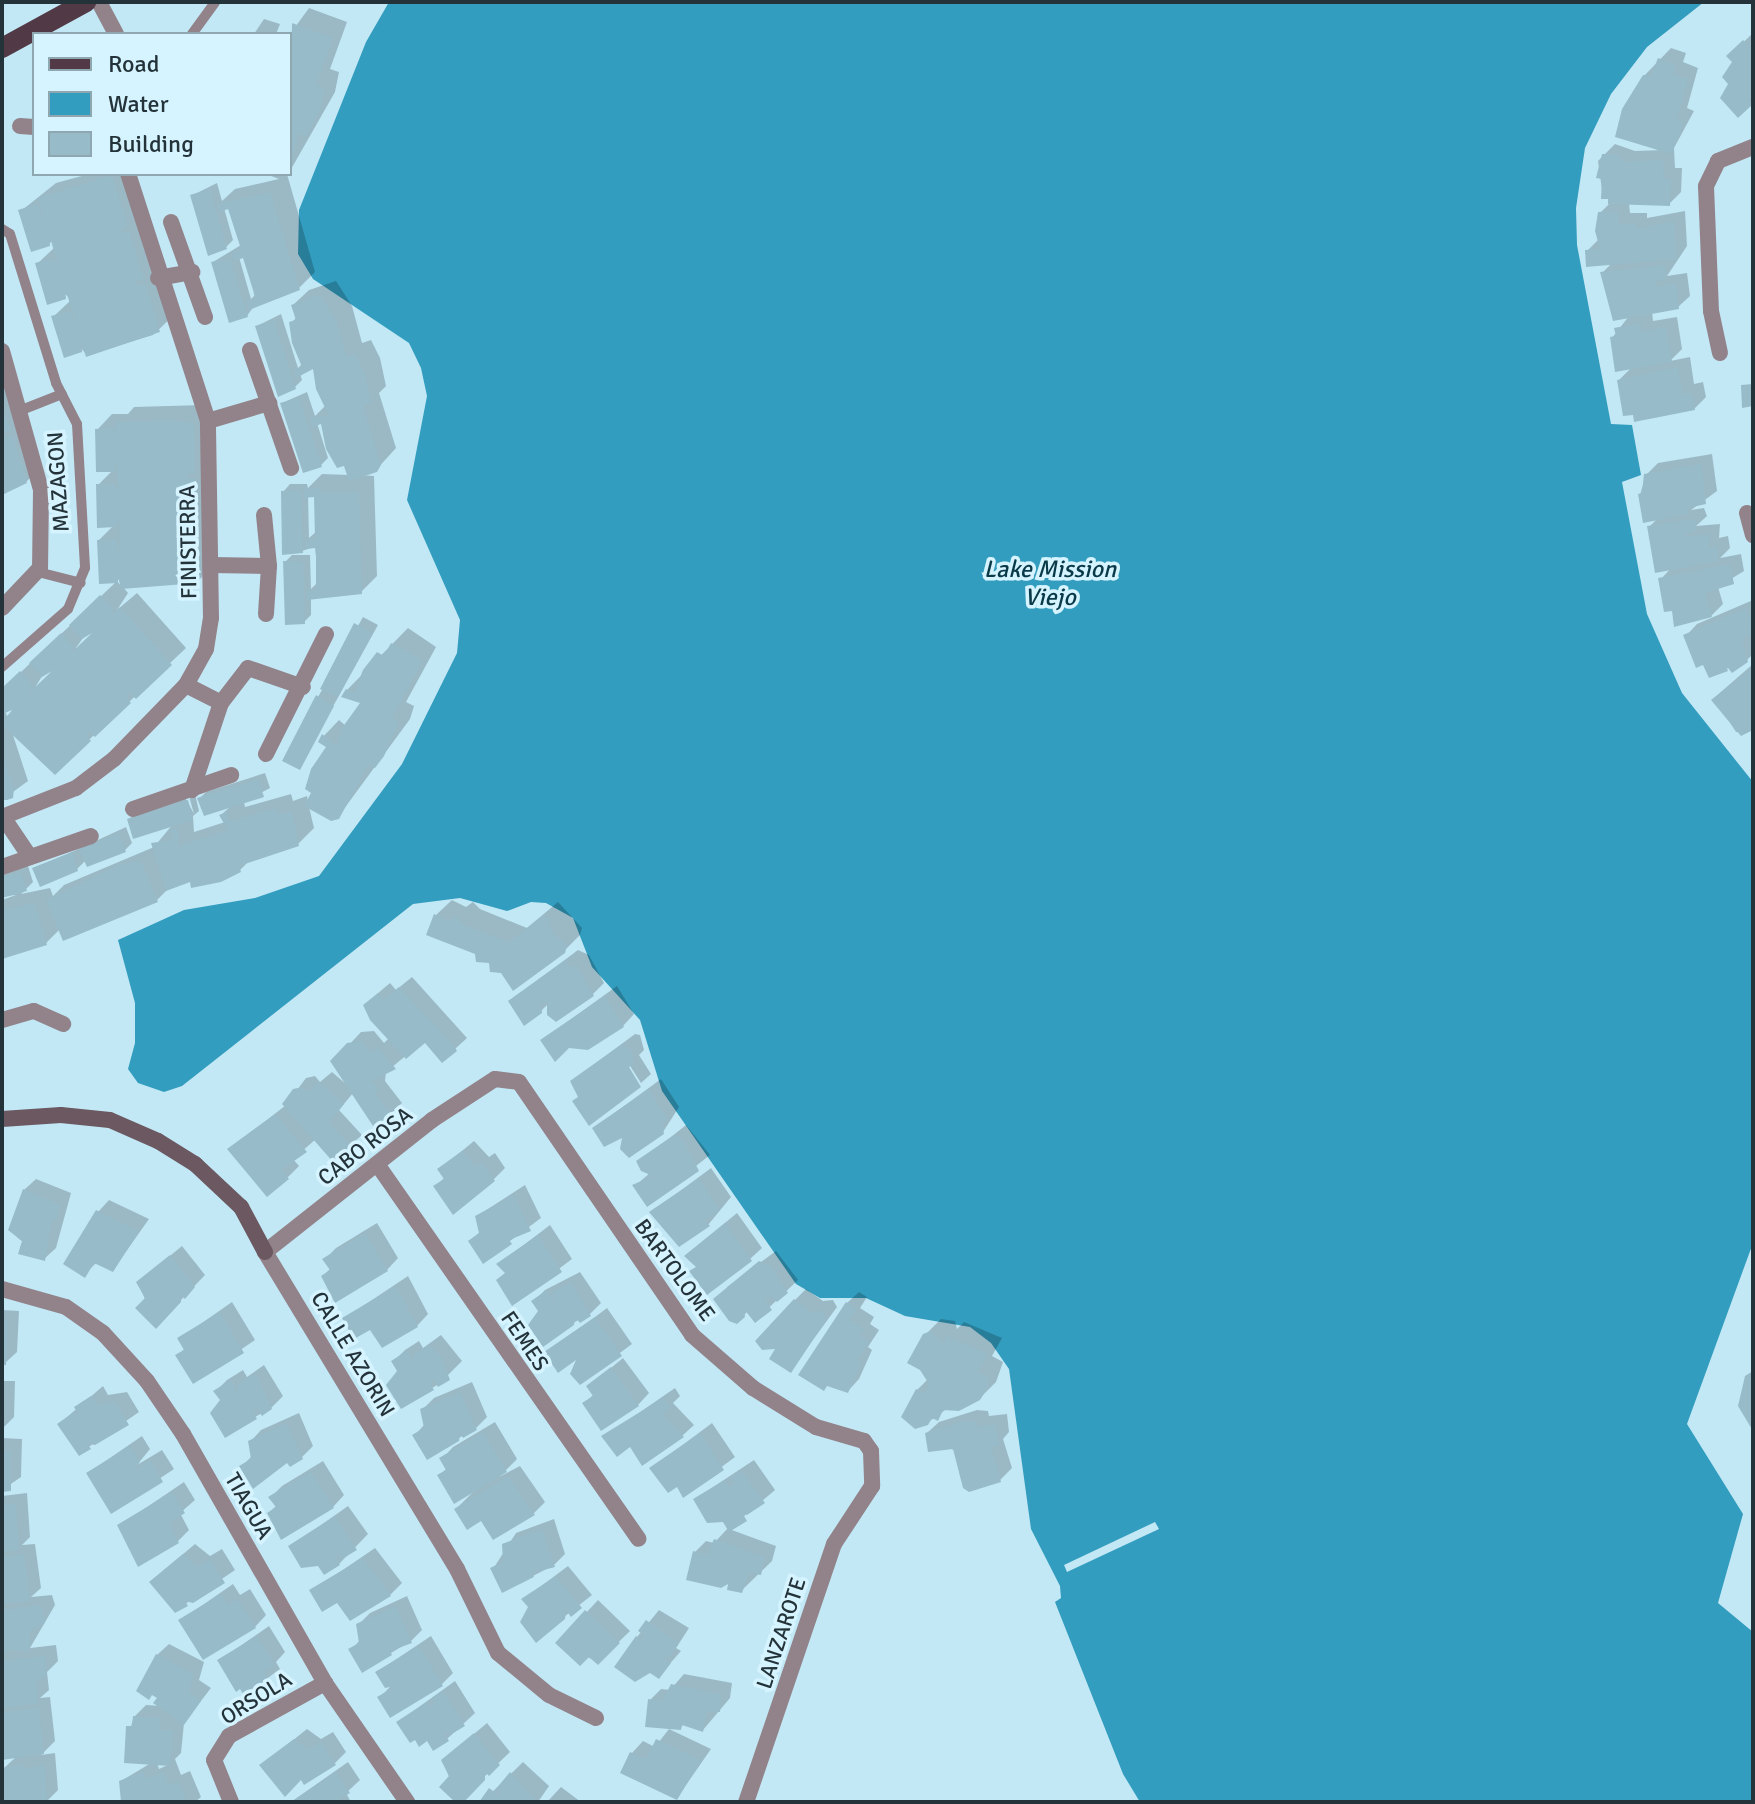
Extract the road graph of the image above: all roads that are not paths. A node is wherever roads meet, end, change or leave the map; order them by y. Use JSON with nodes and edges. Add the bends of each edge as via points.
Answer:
{"nodes":[{"id":1,"x":86,"y":2,"type":"edge"},
{"id":2,"x":99,"y":2,"type":"edge"},
{"id":3,"x":215,"y":2,"type":"edge"},
{"id":4,"x":115,"y":32,"type":"edge"},
{"id":5,"x":193,"y":32,"type":"edge"},
{"id":6,"x":2,"y":48,"type":"edge"},
{"id":7,"x":1753,"y":147,"type":"edge"},
{"id":8,"x":129,"y":176,"type":"edge"},
{"id":9,"x":171,"y":222,"type":"dead end"},
{"id":10,"x":2,"y":229,"type":"edge"},
{"id":11,"x":192,"y":272,"type":"junction"},
{"id":12,"x":158,"y":278,"type":"junction"},
{"id":13,"x":205,"y":317,"type":"dead end"},
{"id":14,"x":250,"y":350,"type":"dead end"},
{"id":15,"x":2,"y":351,"type":"edge"},
{"id":16,"x":1720,"y":353,"type":"dead end"},
{"id":17,"x":62,"y":394,"type":"junction"},
{"id":18,"x":269,"y":403,"type":"junction"},
{"id":19,"x":19,"y":411,"type":"junction"},
{"id":20,"x":208,"y":421,"type":"junction"},
{"id":21,"x":291,"y":468,"type":"dead end"},
{"id":22,"x":1747,"y":513,"type":"dead end"},
{"id":23,"x":264,"y":515,"type":"dead end"},
{"id":24,"x":1753,"y":535,"type":"edge"},
{"id":25,"x":212,"y":565,"type":"junction"},
{"id":26,"x":269,"y":566,"type":"junction"},
{"id":27,"x":38,"y":572,"type":"junction"},
{"id":28,"x":81,"y":583,"type":"junction"},
{"id":29,"x":2,"y":608,"type":"edge"},
{"id":30,"x":266,"y":614,"type":"dead end"},
{"id":31,"x":326,"y":634,"type":"dead end"},
{"id":32,"x":2,"y":667,"type":"edge"},
{"id":33,"x":186,"y":685,"type":"junction"},
{"id":34,"x":303,"y":687,"type":"junction"},
{"id":35,"x":221,"y":703,"type":"junction"},
{"id":36,"x":266,"y":754,"type":"dead end"},
{"id":37,"x":231,"y":775,"type":"dead end"},
{"id":38,"x":192,"y":790,"type":"junction"},
{"id":39,"x":133,"y":809,"type":"dead end"},
{"id":40,"x":2,"y":817,"type":"edge"},
{"id":41,"x":91,"y":836,"type":"dead end"},
{"id":42,"x":30,"y":857,"type":"junction"},
{"id":43,"x":2,"y":867,"type":"edge"},
{"id":44,"x":2,"y":1020,"type":"edge"},
{"id":45,"x":63,"y":1024,"type":"dead end"},
{"id":46,"x":495,"y":1079,"type":"joint"},
{"id":47,"x":2,"y":1119,"type":"edge"},
{"id":48,"x":377,"y":1164,"type":"junction"},
{"id":49,"x":265,"y":1252,"type":"junction"},
{"id":50,"x":2,"y":1289,"type":"edge"},
{"id":51,"x":872,"y":1486,"type":"joint"},
{"id":52,"x":639,"y":1539,"type":"dead end"},
{"id":53,"x":325,"y":1683,"type":"junction"},
{"id":54,"x":596,"y":1718,"type":"dead end"},
{"id":55,"x":231,"y":1802,"type":"edge"},
{"id":56,"x":407,"y":1802,"type":"edge"},
{"id":57,"x":746,"y":1802,"type":"edge"}],
"edges":[{"from":1,"to":6,"type":"main road"},
{"from":2,"to":4,"type":"street"},
{"from":3,"to":5,"type":"lane"},
{"from":7,"to":16,"type":"street","via":[[1718,161],[1706,186],[1711,311]]},
{"from":8,"to":12,"type":"street","name":"FINISTERRA"},
{"from":9,"to":11,"type":"street"},
{"from":10,"to":17,"type":"lane","name":"MAZAGON","via":[[10,234]]},
{"from":11,"to":12,"type":"street"},
{"from":11,"to":13,"type":"street"},
{"from":12,"to":20,"type":"street","name":"FINISTERRA"},
{"from":14,"to":18,"type":"street"},
{"from":15,"to":19,"type":"street","name":"MAZAGON"},
{"from":17,"to":19,"type":"lane"},
{"from":17,"to":28,"type":"lane","name":"MAZAGON","via":[[77,424],[84,537]]},
{"from":18,"to":20,"type":"street"},
{"from":18,"to":21,"type":"street"},
{"from":19,"to":27,"type":"street","name":"MAZAGON","via":[[41,490]]},
{"from":20,"to":25,"type":"street","name":"FINISTERRA"},
{"from":22,"to":24,"type":"street"},
{"from":23,"to":26,"type":"street"},
{"from":25,"to":26,"type":"street"},
{"from":25,"to":33,"type":"street","name":"FINISTERRA","via":[[206,649]]},
{"from":26,"to":30,"type":"street"},
{"from":27,"to":28,"type":"lane"},
{"from":27,"to":29,"type":"street"},
{"from":28,"to":32,"type":"lane","name":"MAZAGON","via":[[68,609]]},
{"from":31,"to":34,"type":"street"},
{"from":33,"to":35,"type":"street"},
{"from":33,"to":40,"type":"street","name":"FINISTERRA","via":[[150,725],[76,788]]},
{"from":34,"to":35,"type":"street","via":[[248,668]]},
{"from":34,"to":36,"type":"street"},
{"from":35,"to":38,"type":"street"},
{"from":37,"to":38,"type":"street"},
{"from":38,"to":39,"type":"street"},
{"from":40,"to":42,"type":"street"},
{"from":41,"to":42,"type":"street"},
{"from":42,"to":43,"type":"street"},
{"from":44,"to":45,"type":"street","via":[[34,1011]]},
{"from":46,"to":48,"type":"street","name":"CABO ROSA"},
{"from":46,"to":51,"type":"street","name":"BARTOLOME","via":[[519,1082],[692,1335],[753,1388],[791,1412],[816,1427],[864,1441],[875,1469]]},
{"from":47,"to":49,"type":"street","name":"CALLE AZORIN","via":[[61,1115],[110,1120],[158,1141],[195,1164],[241,1207]]},
{"from":48,"to":49,"type":"street","name":"CABO ROSA"},
{"from":48,"to":52,"type":"street","name":"FEMES"},
{"from":49,"to":54,"type":"street","name":"CALLE AZORIN","via":[[457,1569],[498,1653],[549,1695]]},
{"from":50,"to":53,"type":"street","name":"TIAGUA","via":[[66,1307],[103,1333],[147,1381]]},
{"from":51,"to":57,"type":"street","name":"LANZAROTE","via":[[834,1544]]},
{"from":53,"to":55,"type":"street","name":"ORSOLA","via":[[229,1736],[214,1760]]},
{"from":53,"to":56,"type":"street","name":"TIAGUA"}]}
